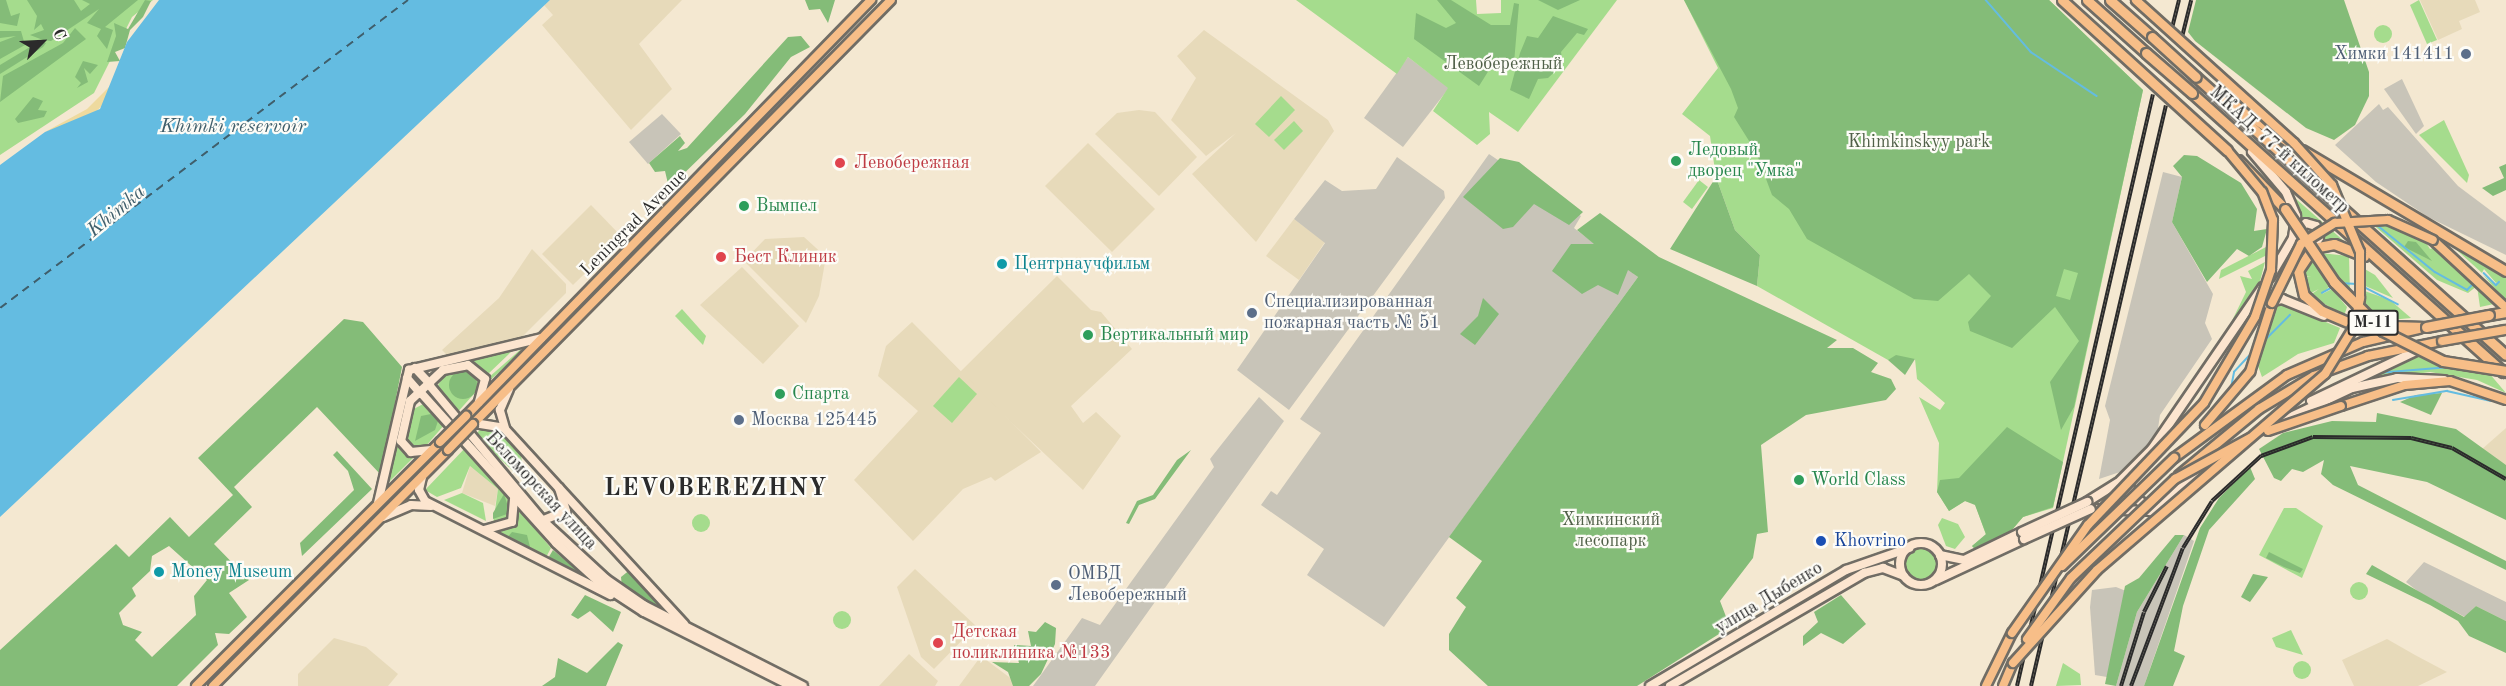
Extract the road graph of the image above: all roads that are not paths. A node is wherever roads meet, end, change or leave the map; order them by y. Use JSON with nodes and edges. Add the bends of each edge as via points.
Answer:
{"nodes":[{"id":1,"x":871,"y":0,"type":"edge"},
{"id":2,"x":891,"y":0,"type":"edge"},
{"id":3,"x":2062,"y":0,"type":"edge"},
{"id":4,"x":2087,"y":0,"type":"edge"},
{"id":5,"x":2110,"y":0,"type":"edge"},
{"id":6,"x":2136,"y":0,"type":"edge"},
{"id":7,"x":2196,"y":77,"type":"junction"},
{"id":8,"x":2223,"y":121,"type":"junction"},
{"id":9,"x":2228,"y":150,"type":"junction"},
{"id":10,"x":2295,"y":233,"type":"junction"},
{"id":11,"x":2313,"y":248,"type":"junction"},
{"id":12,"x":2506,"y":271,"type":"edge"},
{"id":13,"x":2403,"y":283,"type":"junction"},
{"id":14,"x":2504,"y":308,"type":"edge"},
{"id":15,"x":2242,"y":320,"type":"junction"},
{"id":16,"x":2337,"y":320,"type":"junction"},
{"id":17,"x":2426,"y":327,"type":"junction"},
{"id":18,"x":2505,"y":330,"type":"edge"},
{"id":19,"x":545,"y":336,"type":"junction"},
{"id":20,"x":2442,"y":341,"type":"junction"},
{"id":21,"x":2506,"y":355,"type":"edge"},
{"id":22,"x":415,"y":368,"type":"junction"},
{"id":23,"x":2506,"y":373,"type":"edge"},
{"id":24,"x":407,"y":378,"type":"junction"},
{"id":25,"x":2450,"y":381,"type":"junction"},
{"id":26,"x":430,"y":385,"type":"junction"},
{"id":27,"x":512,"y":385,"type":"junction"},
{"id":28,"x":422,"y":394,"type":"junction"},
{"id":29,"x":2506,"y":400,"type":"edge"},
{"id":30,"x":479,"y":403,"type":"junction"},
{"id":31,"x":2287,"y":416,"type":"junction"},
{"id":32,"x":474,"y":424,"type":"junction"},
{"id":33,"x":508,"y":432,"type":"junction"},
{"id":34,"x":431,"y":450,"type":"junction"},
{"id":35,"x":2174,"y":458,"type":"junction"},
{"id":36,"x":2142,"y":460,"type":"junction"},
{"id":37,"x":423,"y":476,"type":"junction"},
{"id":38,"x":2175,"y":479,"type":"junction"},
{"id":39,"x":559,"y":488,"type":"junction"},
{"id":40,"x":509,"y":490,"type":"junction"},
{"id":41,"x":378,"y":504,"type":"junction"},
{"id":42,"x":2089,"y":505,"type":"junction"},
{"id":43,"x":436,"y":507,"type":"junction"},
{"id":44,"x":2158,"y":507,"type":"junction"},
{"id":45,"x":381,"y":519,"type":"junction"},
{"id":46,"x":542,"y":520,"type":"junction"},
{"id":47,"x":484,"y":530,"type":"junction"},
{"id":48,"x":2023,"y":535,"type":"junction"},
{"id":49,"x":1909,"y":548,"type":"junction"},
{"id":50,"x":1940,"y":555,"type":"junction"},
{"id":51,"x":1904,"y":576,"type":"junction"},
{"id":52,"x":2049,"y":579,"type":"junction"},
{"id":53,"x":1932,"y":582,"type":"junction"},
{"id":54,"x":624,"y":601,"type":"junction"},
{"id":55,"x":688,"y":628,"type":"junction"},
{"id":56,"x":2013,"y":663,"type":"junction"},
{"id":57,"x":2004,"y":684,"type":"edge"},
{"id":58,"x":196,"y":686,"type":"edge"},
{"id":59,"x":213,"y":686,"type":"edge"},
{"id":60,"x":791,"y":686,"type":"edge"},
{"id":61,"x":803,"y":686,"type":"edge"},
{"id":62,"x":1650,"y":686,"type":"edge"},
{"id":63,"x":1670,"y":686,"type":"edge"},
{"id":64,"x":1986,"y":686,"type":"edge"}],
"edges":[{"from":1,"to":19,"type":"main road","name":"Leningrad Avenue"},
{"from":2,"to":27,"type":"main road","name":"Leningrad Avenue"},
{"from":3,"to":9,"type":"highway","number":"М-11","bridge":true},
{"from":4,"to":8,"type":"highway","name":"МКАД, 77-й километр","bridge":true},
{"from":5,"to":7,"type":"highway","name":"МКАД, 77-й километр","bridge":true},
{"from":6,"to":56,"type":"main road","bridge":true,"via":[[2294,143],[2332,185],[2360,252],[2360,298],[2354,327],[2325,374],[2097,570]]},
{"from":7,"to":12,"type":"highway","via":[[2310,155]]},
{"from":7,"to":21,"type":"highway","name":"МКАД, 77-й километр"},
{"from":8,"to":10,"type":"main road","via":[[2286,192],[2296,216]]},
{"from":8,"to":13,"type":"highway","name":"МКАД, 77-й километр"},
{"from":9,"to":23,"type":"highway","number":"М-11","bridge":true,"via":[[2271,192],[2334,282],[2383,331],[2443,361]]},
{"from":9,"to":52,"type":"main road","bridge":true,"via":[[2262,192],[2273,220],[2274,254],[2258,310],[2236,356],[2204,403],[2088,525]]},
{"from":10,"to":11,"type":"main road","via":[[2306,223],[2316,226],[2319,238]]},
{"from":10,"to":15,"type":"main road"},
{"from":11,"to":13,"type":"highway","via":[[2346,248]]},
{"from":11,"to":16,"type":"highway","number":"М-11","via":[[2301,261],[2299,285],[2310,303]]},
{"from":13,"to":23,"type":"highway","name":"МКАД, 77-й километр"},
{"from":14,"to":17,"type":"highway","number":"М-11","bridge":true,"via":[[2489,315]]},
{"from":14,"to":35,"type":"main road","bridge":true,"via":[[2433,240],[2401,224],[2361,217],[2311,235],[2278,282],[2244,383]]},
{"from":15,"to":16,"type":"main road","via":[[2271,298]]},
{"from":15,"to":36,"type":"main road"},
{"from":16,"to":17,"type":"highway","number":"М-11","via":[[2367,327]]},
{"from":17,"to":35,"type":"main road","via":[[2331,353],[2268,385]]},
{"from":18,"to":20,"type":"main road","bridge":true},
{"from":19,"to":22,"type":"main road"},
{"from":19,"to":30,"type":"main road","name":"Leningrad Avenue"},
{"from":20,"to":31,"type":"main road","via":[[2355,376]]},
{"from":20,"to":38,"type":"main road","bridge":true,"via":[[2337,366],[2277,397]]},
{"from":22,"to":24,"type":"main road"},
{"from":22,"to":26,"type":"main road","name":"Беломорская улица"},
{"from":24,"to":28,"type":"main road","name":"Беломорская улица"},
{"from":24,"to":41,"type":"main road"},
{"from":25,"to":29,"type":"main road"},
{"from":25,"to":31,"type":"main road","via":[[2419,377],[2374,382]]},
{"from":25,"to":38,"type":"main road","bridge":true,"via":[[2405,385],[2250,438]]},
{"from":26,"to":28,"type":"main road"},
{"from":26,"to":30,"type":"main road","via":[[442,370],[472,366],[485,379]]},
{"from":26,"to":46,"type":"main road","name":"Беломорская улица"},
{"from":27,"to":32,"type":"main road","name":"Leningrad Avenue"},
{"from":27,"to":33,"type":"main road","via":[[500,410]]},
{"from":28,"to":34,"type":"main road","via":[[406,406],[401,441],[411,453]]},
{"from":28,"to":40,"type":"main road","name":"Беломорская улица"},
{"from":30,"to":34,"type":"main road","name":"Leningrad Avenue","bridge":true},
{"from":31,"to":44,"type":"main road","via":[[2207,466]]},
{"from":32,"to":33,"type":"main road","via":[[489,421]]},
{"from":32,"to":37,"type":"main road","name":"Leningrad Avenue","bridge":true},
{"from":33,"to":39,"type":"main road"},
{"from":34,"to":41,"type":"main road"},
{"from":35,"to":52,"type":"main road","bridge":true},
{"from":36,"to":42,"type":"main road"},
{"from":36,"to":44,"type":"main road","via":[[2128,490],[2139,505]]},
{"from":37,"to":43,"type":"main road","via":[[420,494]]},
{"from":37,"to":45,"type":"main road"},
{"from":38,"to":56,"type":"main road","bridge":true,"via":[[2071,578]]},
{"from":39,"to":46,"type":"main road","via":[[566,510],[555,520]]},
{"from":39,"to":55,"type":"main road"},
{"from":40,"to":47,"type":"main road","via":[[517,504],[514,518],[502,529]]},
{"from":40,"to":54,"type":"main road","name":"Беломорская улица","via":[[568,555]]},
{"from":41,"to":58,"type":"main road"},
{"from":42,"to":44,"type":"main road","via":[[2146,512]]},
{"from":42,"to":48,"type":"main road","bridge":true},
{"from":43,"to":45,"type":"main road","via":[[411,505]]},
{"from":43,"to":47,"type":"main road"},
{"from":45,"to":59,"type":"main road"},
{"from":46,"to":55,"type":"main road","name":"Беломорская улица","via":[[621,591]]},
{"from":47,"to":54,"type":"main road"},
{"from":48,"to":50,"type":"main road","via":[[1964,560]]},
{"from":48,"to":53,"type":"main road"},
{"from":49,"to":50,"type":"main road","via":[[1928,544]]},
{"from":49,"to":51,"type":"main road","via":[[1901,561]]},
{"from":49,"to":62,"type":"main road","name":"улица Дыбенко","via":[[1846,570]]},
{"from":50,"to":53,"type":"main road","via":[[1941,570]]},
{"from":51,"to":53,"type":"main road","via":[[1916,585]]},
{"from":51,"to":63,"type":"main road","name":"улица Дыбенко","via":[[1883,568],[1864,573]]},
{"from":52,"to":64,"type":"main road","bridge":true},
{"from":54,"to":60,"type":"main road","name":"Беломорская улица"},
{"from":55,"to":61,"type":"main road","name":"Беломорская улица"},
{"from":56,"to":57,"type":"main road"}]}
